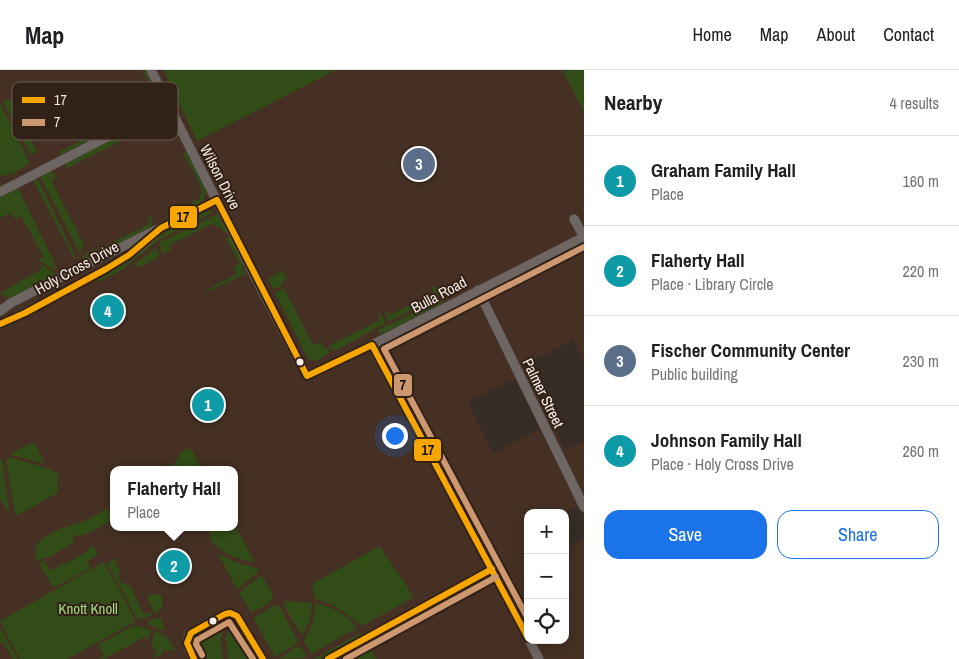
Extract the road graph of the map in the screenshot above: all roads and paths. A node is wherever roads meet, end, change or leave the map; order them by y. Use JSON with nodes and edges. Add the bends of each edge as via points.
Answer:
{"nodes":[{"id":1,"x":151,"y":70,"type":"edge"},
{"id":2,"x":157,"y":82,"type":"edge"},
{"id":3,"x":178,"y":123,"type":"edge"},
{"id":4,"x":101,"y":140,"type":"edge"},
{"id":5,"x":0,"y":192,"type":"edge"},
{"id":6,"x":217,"y":200,"type":"junction"},
{"id":7,"x":574,"y":219,"type":"dead end"},
{"id":8,"x":161,"y":228,"type":"junction"},
{"id":9,"x":584,"y":237,"type":"edge"},
{"id":10,"x":478,"y":290,"type":"junction"},
{"id":11,"x":0,"y":311,"type":"edge"},
{"id":12,"x":0,"y":324,"type":"edge"},
{"id":13,"x":372,"y":345,"type":"junction"},
{"id":14,"x":307,"y":376,"type":"joint"},
{"id":15,"x":584,"y":507,"type":"edge"},
{"id":16,"x":492,"y":569,"type":"junction"},
{"id":17,"x":524,"y":631,"type":"edge"},
{"id":18,"x":531,"y":644,"type":"edge"},
{"id":19,"x":194,"y":659,"type":"edge"},
{"id":20,"x":263,"y":659,"type":"edge"},
{"id":21,"x":328,"y":659,"type":"edge"},
{"id":22,"x":539,"y":659,"type":"edge"}],
"edges":[{"from":1,"to":2,"type":"street","name":"Wilson Drive"},
{"from":3,"to":6,"type":"street","name":"Wilson Drive"},
{"from":4,"to":5,"type":"street"},
{"from":6,"to":8,"type":"street","name":"Holy Cross Drive"},
{"from":6,"to":14,"type":"street","name":"Wilson Drive"},
{"from":7,"to":9,"type":"street"},
{"from":8,"to":11,"type":"street","name":"Holy Cross Drive","via":[[66,274]]},
{"from":8,"to":12,"type":"street","name":"Holy Cross Drive","via":[[129,255],[106,269]]},
{"from":9,"to":10,"type":"street","name":"Bulla Road"},
{"from":10,"to":13,"type":"street","name":"Bulla Road"},
{"from":10,"to":15,"type":"street","name":"Palmer Street"},
{"from":13,"to":14,"type":"street","name":"Bulla Road"},
{"from":13,"to":16,"type":"street"},
{"from":16,"to":17,"type":"street"},
{"from":16,"to":21,"type":"street"},
{"from":18,"to":22,"type":"street"},
{"from":19,"to":20,"type":"street","via":[[186,643],[191,633],[230,613],[237,616]]}]}
